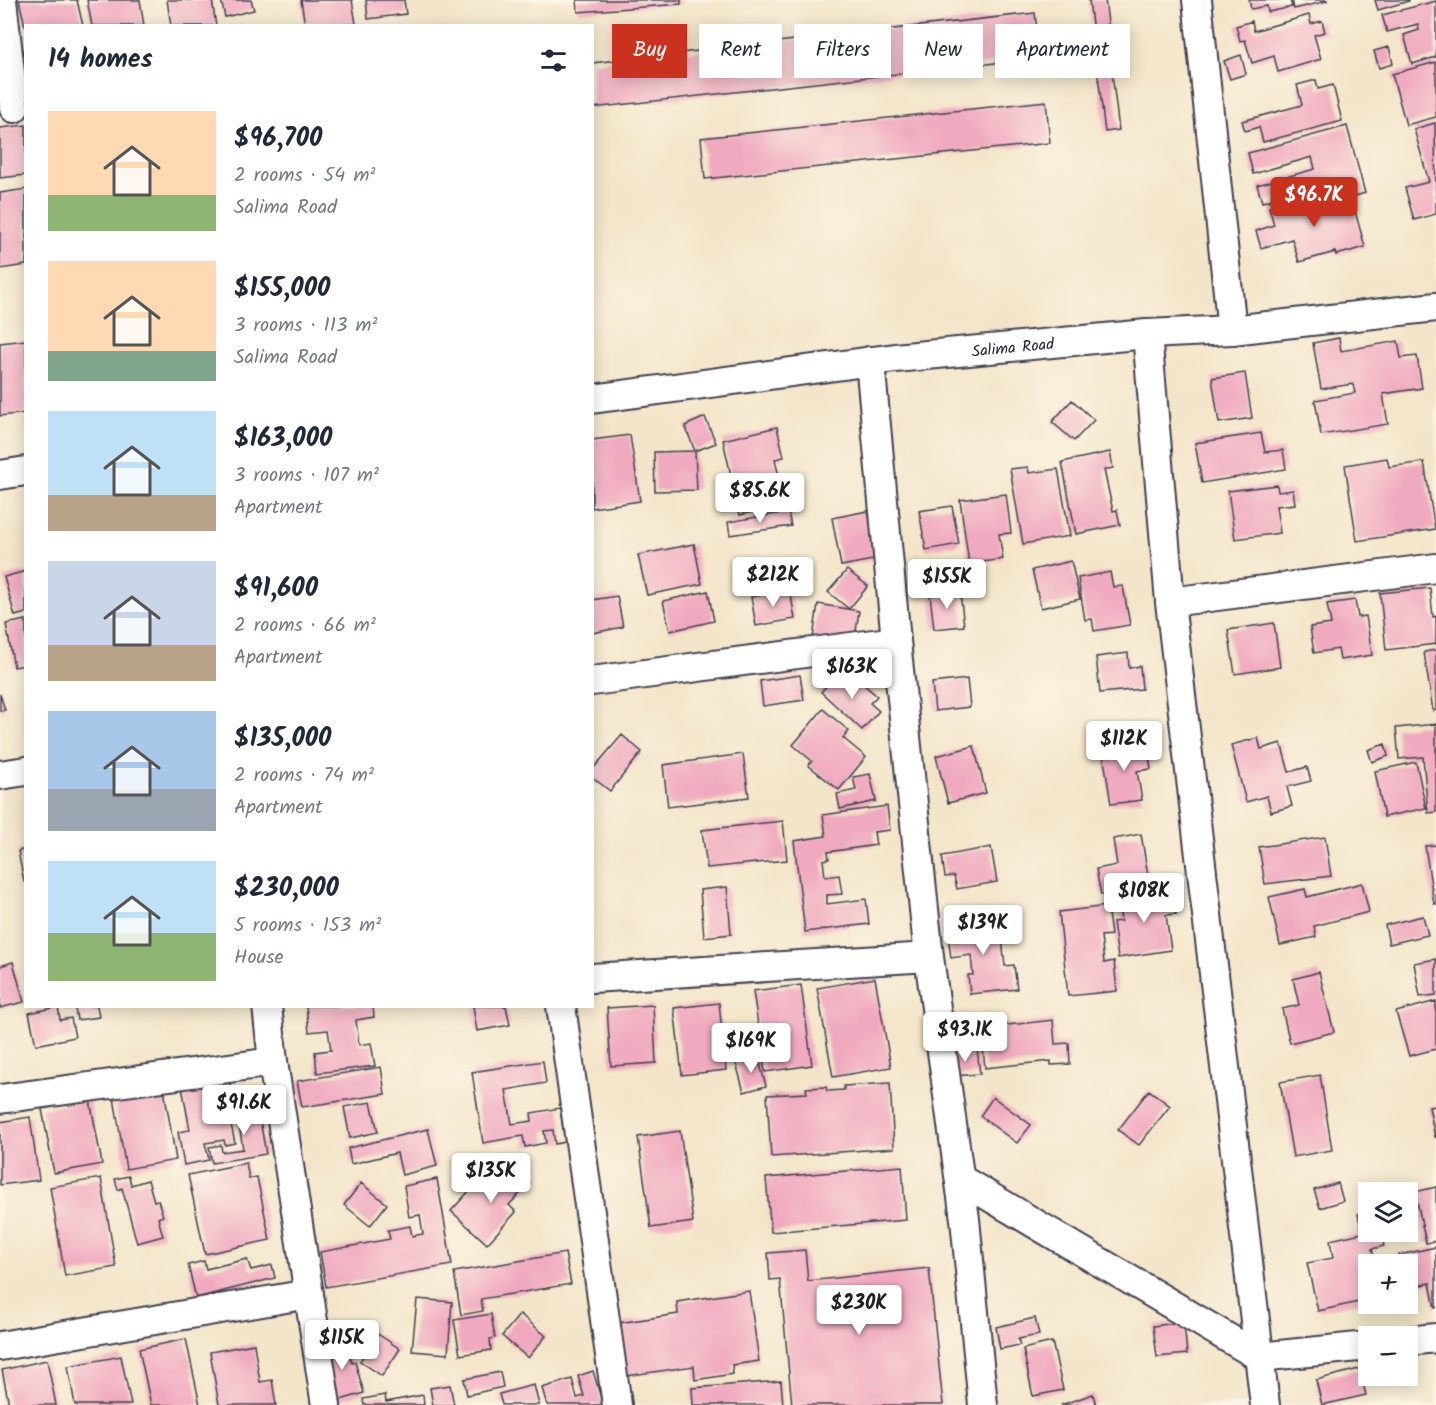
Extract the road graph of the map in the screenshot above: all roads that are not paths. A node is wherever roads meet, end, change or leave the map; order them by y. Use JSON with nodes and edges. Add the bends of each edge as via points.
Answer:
{"nodes":[{"id":1,"x":2,"y":0,"type":"edge"},
{"id":2,"x":1197,"y":0,"type":"edge"},
{"id":3,"x":13,"y":108,"type":"edge"},
{"id":4,"x":1436,"y":308,"type":"edge"},
{"id":5,"x":1232,"y":330,"type":"junction"},
{"id":6,"x":1147,"y":334,"type":"junction"},
{"id":7,"x":870,"y":362,"type":"junction"},
{"id":8,"x":594,"y":399,"type":"edge"},
{"id":9,"x":24,"y":471,"type":"edge"},
{"id":10,"x":0,"y":475,"type":"edge"},
{"id":11,"x":1436,"y":568,"type":"edge"},
{"id":12,"x":1170,"y":602,"type":"junction"},
{"id":13,"x":896,"y":641,"type":"junction"},
{"id":14,"x":594,"y":681,"type":"edge"},
{"id":15,"x":24,"y":771,"type":"edge"},
{"id":16,"x":0,"y":775,"type":"edge"},
{"id":17,"x":929,"y":957,"type":"junction"},
{"id":18,"x":594,"y":978,"type":"edge"},
{"id":19,"x":267,"y":1008,"type":"edge"},
{"id":20,"x":561,"y":1008,"type":"edge"},
{"id":21,"x":273,"y":1062,"type":"junction"},
{"id":22,"x":0,"y":1099,"type":"edge"},
{"id":23,"x":960,"y":1179,"type":"junction"},
{"id":24,"x":309,"y":1294,"type":"junction"},
{"id":25,"x":1436,"y":1338,"type":"edge"},
{"id":26,"x":1418,"y":1340,"type":"edge"},
{"id":27,"x":0,"y":1346,"type":"edge"},
{"id":28,"x":1358,"y":1347,"type":"edge"},
{"id":29,"x":1260,"y":1357,"type":"junction"},
{"id":30,"x":326,"y":1405,"type":"edge"},
{"id":31,"x":617,"y":1405,"type":"edge"},
{"id":32,"x":983,"y":1405,"type":"edge"},
{"id":33,"x":1265,"y":1405,"type":"edge"}],
"edges":[{"from":1,"to":3,"type":"street"},
{"from":2,"to":5,"type":"street"},
{"from":4,"to":5,"type":"street","name":"Salima Road"},
{"from":5,"to":6,"type":"street","name":"Salima Road"},
{"from":6,"to":7,"type":"street","name":"Salima Road"},
{"from":6,"to":12,"type":"street"},
{"from":7,"to":8,"type":"street","name":"Salima Road"},
{"from":7,"to":13,"type":"street"},
{"from":9,"to":10,"type":"street"},
{"from":11,"to":12,"type":"street"},
{"from":12,"to":29,"type":"street"},
{"from":13,"to":14,"type":"street"},
{"from":13,"to":17,"type":"street"},
{"from":15,"to":16,"type":"street"},
{"from":17,"to":18,"type":"street"},
{"from":17,"to":23,"type":"street"},
{"from":19,"to":21,"type":"street"},
{"from":20,"to":31,"type":"street"},
{"from":21,"to":22,"type":"street"},
{"from":21,"to":24,"type":"street"},
{"from":23,"to":29,"type":"street"},
{"from":23,"to":32,"type":"street"},
{"from":24,"to":27,"type":"street"},
{"from":24,"to":30,"type":"street"},
{"from":25,"to":26,"type":"street"},
{"from":28,"to":29,"type":"street"},
{"from":29,"to":33,"type":"street"}]}
